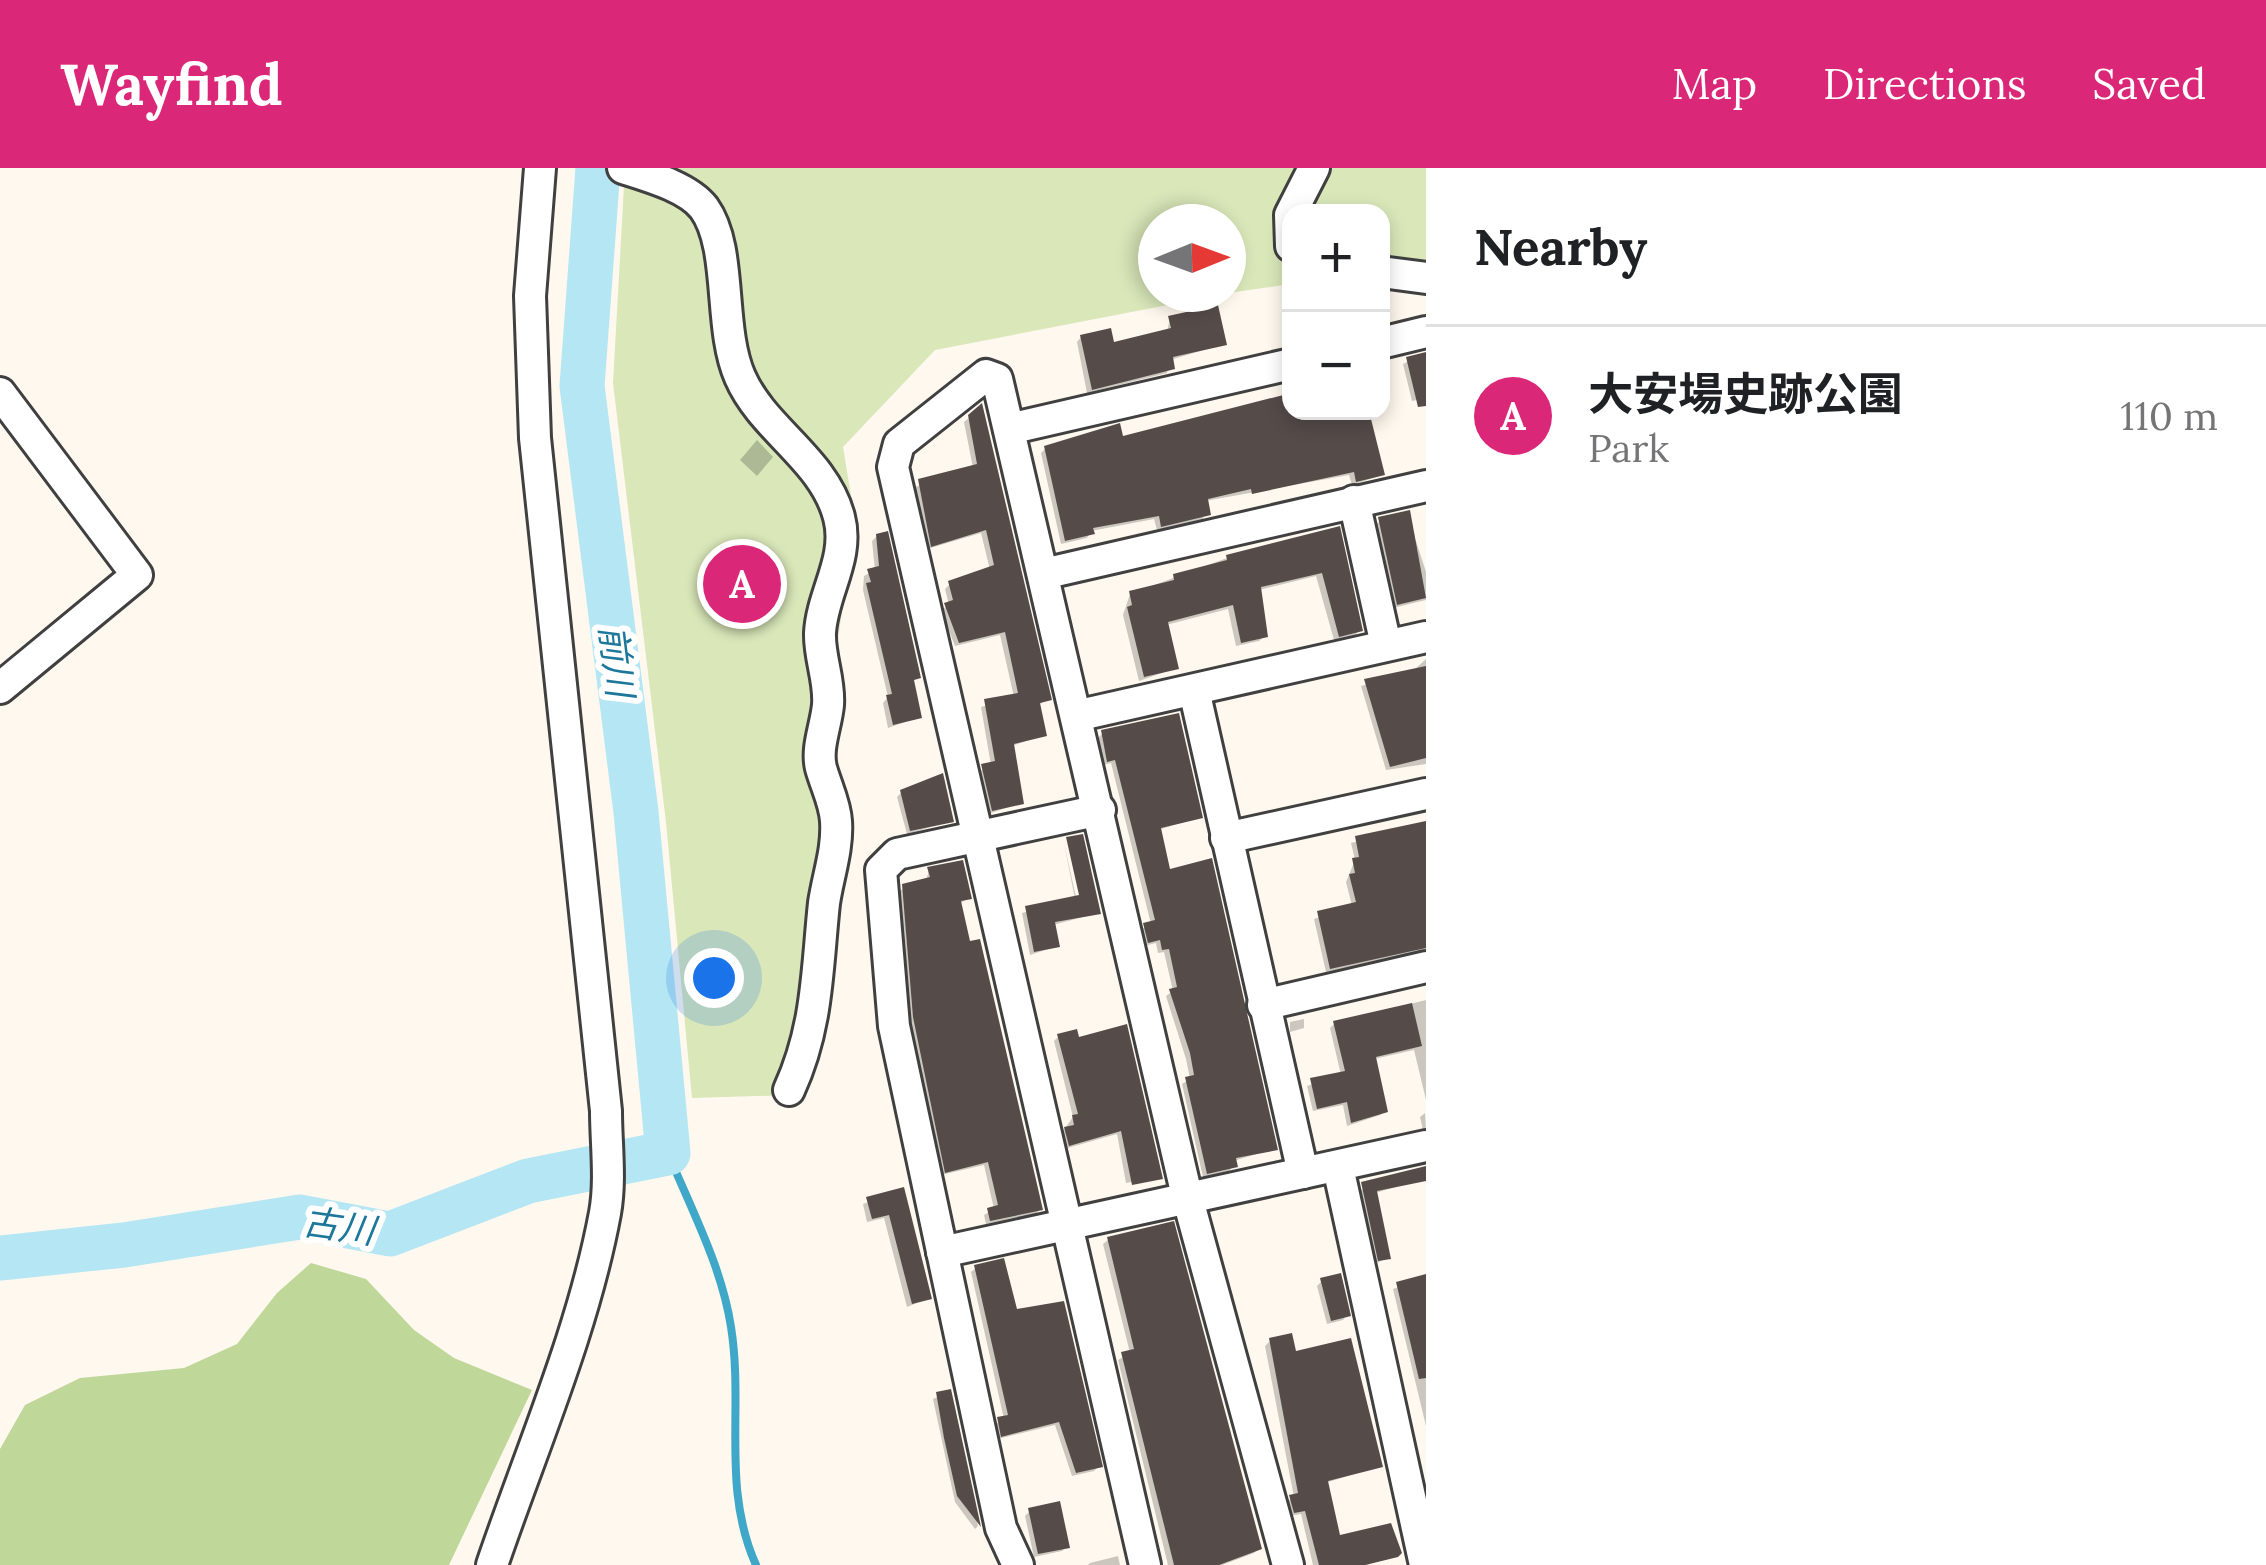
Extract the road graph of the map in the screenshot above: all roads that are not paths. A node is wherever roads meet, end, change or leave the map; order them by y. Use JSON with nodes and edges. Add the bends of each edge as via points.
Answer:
{"nodes":[{"id":1,"x":540,"y":168,"type":"edge"},
{"id":2,"x":623,"y":168,"type":"edge"},
{"id":3,"x":1314,"y":168,"type":"edge"},
{"id":4,"x":1295,"y":204,"type":"edge"},
{"id":5,"x":1390,"y":273,"type":"edge"},
{"id":6,"x":1426,"y":278,"type":"edge"},
{"id":7,"x":1426,"y":332,"type":"edge"},
{"id":8,"x":1390,"y":341,"type":"edge"},
{"id":9,"x":1282,"y":366,"type":"edge"},
{"id":10,"x":0,"y":393,"type":"edge"},
{"id":11,"x":1009,"y":429,"type":"junction"},
{"id":12,"x":1426,"y":486,"type":"edge"},
{"id":13,"x":1354,"y":501,"type":"junction"},
{"id":14,"x":1043,"y":574,"type":"junction"},
{"id":15,"x":1426,"y":637,"type":"edge"},
{"id":16,"x":1386,"y":645,"type":"junction"},
{"id":17,"x":0,"y":688,"type":"edge"},
{"id":18,"x":1194,"y":690,"type":"junction"},
{"id":19,"x":1080,"y":715,"type":"junction"},
{"id":20,"x":1426,"y":794,"type":"edge"},
{"id":21,"x":1100,"y":810,"type":"junction"},
{"id":22,"x":977,"y":836,"type":"junction"},
{"id":23,"x":1226,"y":838,"type":"junction"},
{"id":24,"x":1426,"y":967,"type":"edge"},
{"id":25,"x":1263,"y":1005,"type":"junction"},
{"id":26,"x":789,"y":1090,"type":"dead end"},
{"id":27,"x":1426,"y":1145,"type":"edge"},
{"id":28,"x":1338,"y":1166,"type":"junction"},
{"id":29,"x":1303,"y":1173,"type":"junction"},
{"id":30,"x":1187,"y":1196,"type":"junction"},
{"id":31,"x":1063,"y":1227,"type":"junction"},
{"id":32,"x":942,"y":1252,"type":"junction"},
{"id":33,"x":492,"y":1565,"type":"edge"},
{"id":34,"x":1018,"y":1565,"type":"edge"},
{"id":35,"x":1145,"y":1565,"type":"edge"},
{"id":36,"x":1288,"y":1565,"type":"edge"},
{"id":37,"x":1426,"y":1565,"type":"edge"}],
"edges":[{"from":1,"to":33,"type":"street","via":[[530,296],[535,437],[606,1111],[607,1184],[576,1315]]},
{"from":2,"to":26,"type":"street","via":[[687,194],[707,212],[739,374],[763,416],[825,484],[841,523],[820,643],[828,696],[820,758],[835,844],[818,1006]]},
{"from":3,"to":4,"type":"street"},
{"from":5,"to":6,"type":"street"},
{"from":7,"to":8,"type":"street"},
{"from":9,"to":11,"type":"street"},
{"from":10,"to":17,"type":"street","via":[[137,575]]},
{"from":11,"to":14,"type":"street"},
{"from":11,"to":22,"type":"street","via":[[998,379],[986,375],[899,444],[893,466]]},
{"from":12,"to":13,"type":"street"},
{"from":13,"to":14,"type":"street"},
{"from":13,"to":16,"type":"street"},
{"from":14,"to":19,"type":"street"},
{"from":15,"to":16,"type":"street"},
{"from":16,"to":18,"type":"street"},
{"from":18,"to":19,"type":"street"},
{"from":18,"to":23,"type":"street"},
{"from":19,"to":21,"type":"street"},
{"from":20,"to":23,"type":"street"},
{"from":21,"to":22,"type":"street"},
{"from":21,"to":30,"type":"street"},
{"from":22,"to":31,"type":"street"},
{"from":22,"to":32,"type":"street","via":[[897,854],[881,870],[894,1026]]},
{"from":23,"to":25,"type":"street"},
{"from":24,"to":25,"type":"street"},
{"from":25,"to":29,"type":"street"},
{"from":27,"to":28,"type":"street"},
{"from":28,"to":29,"type":"street"},
{"from":28,"to":37,"type":"street"},
{"from":29,"to":30,"type":"street"},
{"from":30,"to":31,"type":"street"},
{"from":30,"to":36,"type":"street"},
{"from":31,"to":32,"type":"street"},
{"from":31,"to":35,"type":"street"},
{"from":32,"to":34,"type":"street","via":[[1001,1528]]}]}
